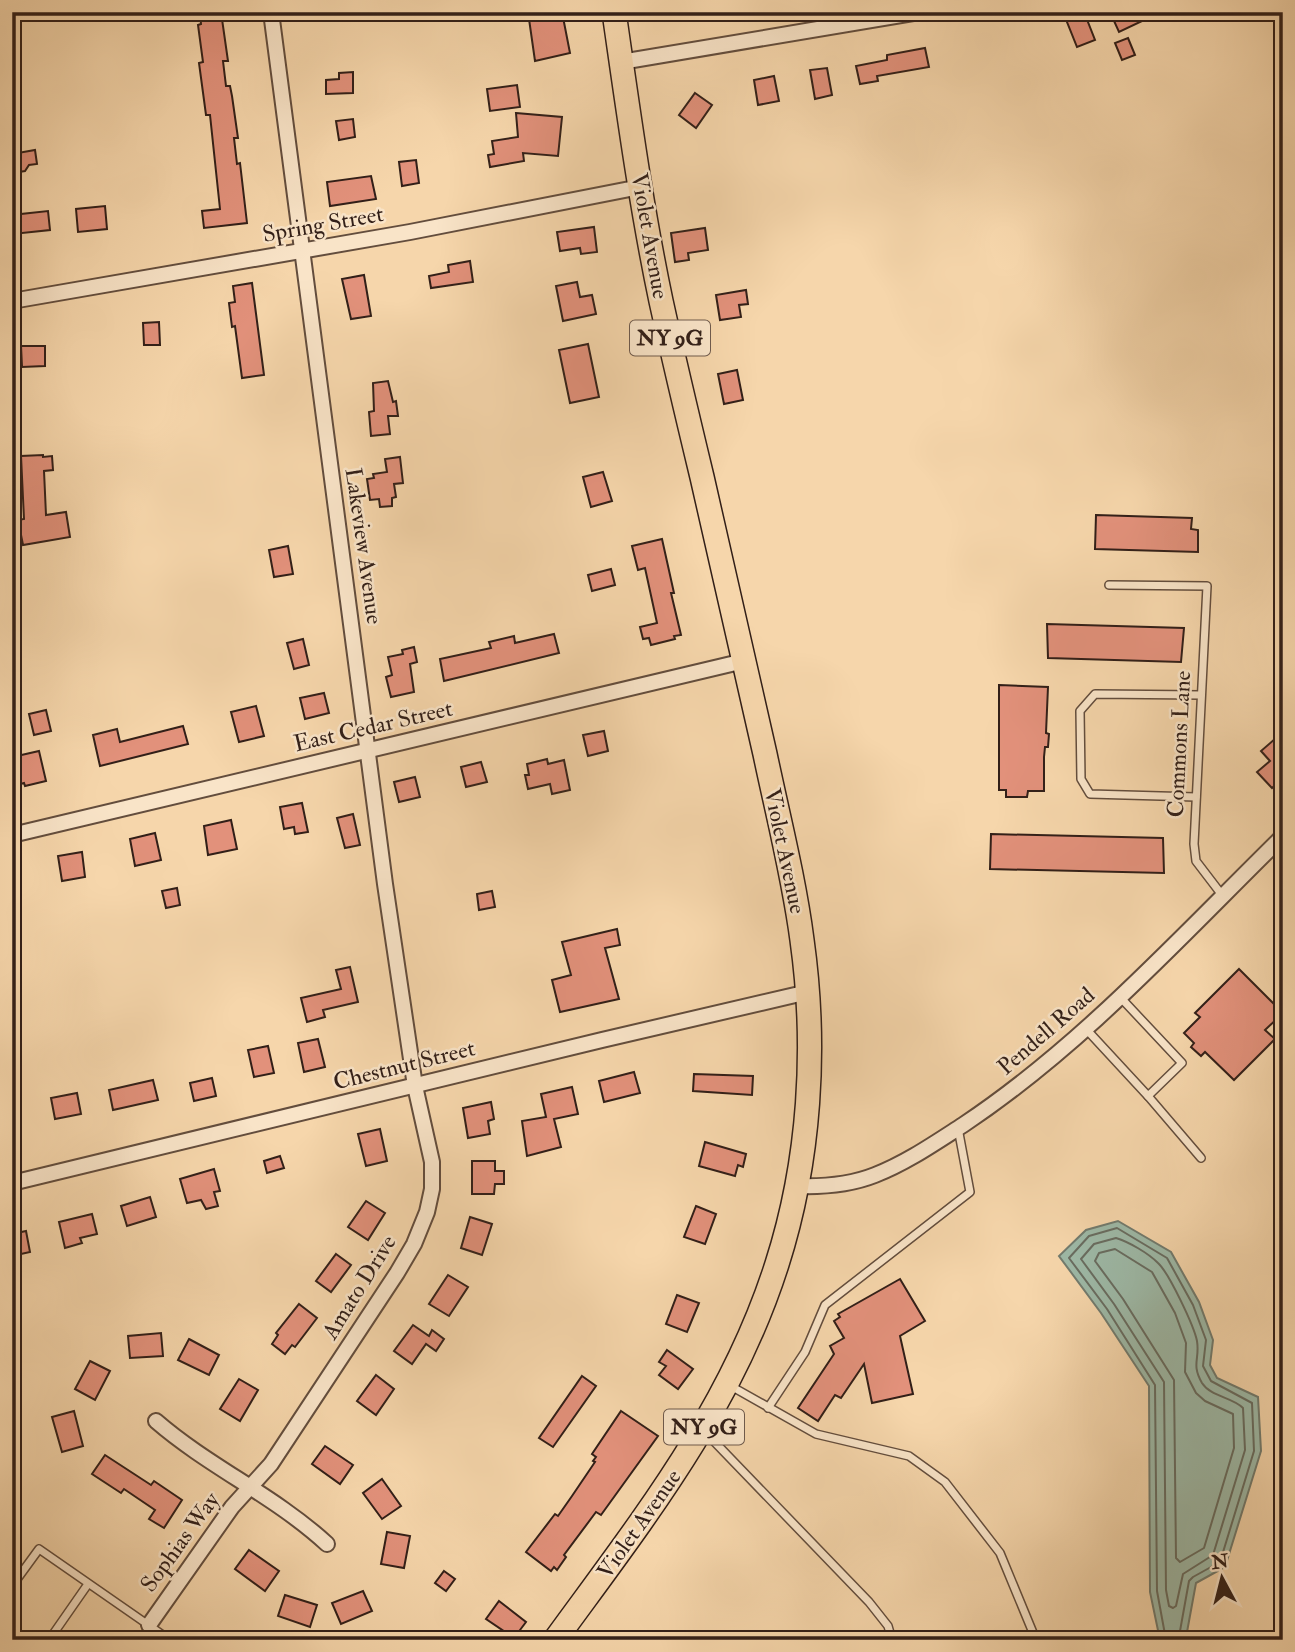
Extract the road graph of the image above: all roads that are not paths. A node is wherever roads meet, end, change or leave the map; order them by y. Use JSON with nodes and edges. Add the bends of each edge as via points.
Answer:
{"nodes":[{"id":1,"x":271,"y":12,"type":"edge"},
{"id":2,"x":614,"y":12,"type":"edge"},
{"id":3,"x":919,"y":12,"type":"edge"},
{"id":4,"x":621,"y":62,"type":"junction"},
{"id":5,"x":640,"y":187,"type":"junction"},
{"id":6,"x":302,"y":250,"type":"junction"},
{"id":7,"x":12,"y":301,"type":"edge"},
{"id":8,"x":1109,"y":586,"type":"dead end"},
{"id":9,"x":744,"y":661,"type":"junction"},
{"id":10,"x":1201,"y":695,"type":"junction"},
{"id":11,"x":368,"y":750,"type":"junction"},
{"id":12,"x":1196,"y":797,"type":"junction"},
{"id":13,"x":12,"y":835,"type":"edge"},
{"id":14,"x":1283,"y":836,"type":"edge"},
{"id":15,"x":1222,"y":895,"type":"junction"},
{"id":16,"x":808,"y":992,"type":"junction"},
{"id":17,"x":1120,"y":997,"type":"junction"},
{"id":18,"x":1086,"y":1029,"type":"junction"},
{"id":19,"x":415,"y":1086,"type":"junction"},
{"id":20,"x":1148,"y":1096,"type":"junction"},
{"id":21,"x":958,"y":1128,"type":"junction"},
{"id":22,"x":1201,"y":1158,"type":"dead end"},
{"id":23,"x":12,"y":1183,"type":"edge"},
{"id":24,"x":796,"y":1186,"type":"junction"},
{"id":25,"x":729,"y":1384,"type":"junction"},
{"id":26,"x":768,"y":1408,"type":"junction"},
{"id":27,"x":156,"y":1421,"type":"dead end"},
{"id":28,"x":703,"y":1430,"type":"junction"},
{"id":29,"x":250,"y":1488,"type":"junction"},
{"id":30,"x":327,"y":1544,"type":"dead end"},
{"id":31,"x":88,"y":1584,"type":"junction"},
{"id":32,"x":12,"y":1587,"type":"edge"},
{"id":33,"x":149,"y":1625,"type":"junction"},
{"id":34,"x":49,"y":1640,"type":"edge"},
{"id":35,"x":170,"y":1640,"type":"edge"},
{"id":36,"x":555,"y":1640,"type":"edge"},
{"id":37,"x":892,"y":1640,"type":"edge"},
{"id":38,"x":1036,"y":1640,"type":"edge"}],
"edges":[{"from":1,"to":6,"type":"street","name":"Lakeview Avenue"},
{"from":2,"to":4,"type":"main road","name":"Violet Avenue","number":"NY 9G"},
{"from":3,"to":4,"type":"street"},
{"from":4,"to":5,"type":"main road","name":"Violet Avenue","number":"NY 9G"},
{"from":5,"to":6,"type":"street","name":"Spring Street"},
{"from":5,"to":9,"type":"main road","name":"Violet Avenue","number":"NY 9G","via":[[661,300]]},
{"from":6,"to":7,"type":"street","name":"Spring Street"},
{"from":6,"to":11,"type":"street","name":"Lakeview Avenue"},
{"from":8,"to":10,"type":"lane","name":"Commons Lane","via":[[1207,586]]},
{"from":9,"to":11,"type":"street","name":"East Cedar Street"},
{"from":9,"to":16,"type":"main road","name":"Violet Avenue","number":"NY 9G","via":[[791,873]]},
{"from":10,"to":12,"type":"lane","name":"Commons Lane"},
{"from":10,"to":12,"type":"lane","via":[[1095,694],[1080,711],[1080,779],[1090,794]]},
{"from":11,"to":13,"type":"street","name":"East Cedar Street"},
{"from":11,"to":19,"type":"street","name":"Lakeview Avenue"},
{"from":12,"to":15,"type":"lane","name":"Commons Lane","via":[[1196,861]]},
{"from":14,"to":15,"type":"street","name":"Pendell Road"},
{"from":15,"to":17,"type":"street","name":"Pendell Road"},
{"from":16,"to":19,"type":"street","name":"Chestnut Street"},
{"from":16,"to":24,"type":"main road","name":"Violet Avenue","number":"NY 9G","via":[[808,1088]]},
{"from":17,"to":18,"type":"street","name":"Pendell Road"},
{"from":17,"to":20,"type":"lane","via":[[1182,1063]]},
{"from":18,"to":20,"type":"lane"},
{"from":18,"to":21,"type":"street","name":"Pendell Road","via":[[1034,1075]]},
{"from":19,"to":23,"type":"street","name":"Chestnut Street"},
{"from":19,"to":29,"type":"street","name":"Amato Drive","via":[[432,1162],[432,1189],[414,1244],[271,1465]]},
{"from":20,"to":22,"type":"lane"},
{"from":21,"to":24,"type":"street","name":"Pendell Road","via":[[874,1176]]},
{"from":21,"to":26,"type":"lane","via":[[970,1192],[825,1305],[805,1352]]},
{"from":24,"to":25,"type":"main road","name":"Violet Avenue","number":"NY 9G","via":[[768,1292]]},
{"from":25,"to":26,"type":"lane"},
{"from":25,"to":28,"type":"main road","name":"Violet Avenue","number":"NY 9G"},
{"from":26,"to":38,"type":"lane","via":[[816,1434],[909,1456],[945,1482],[1000,1553]]},
{"from":27,"to":29,"type":"street"},
{"from":28,"to":36,"type":"main road","name":"Violet Avenue","number":"NY 9G"},
{"from":28,"to":37,"type":"lane","via":[[869,1602],[888,1626]]},
{"from":29,"to":30,"type":"street"},
{"from":29,"to":33,"type":"street","name":"Sophias Way"},
{"from":31,"to":32,"type":"lane","via":[[39,1549]]},
{"from":31,"to":33,"type":"lane"},
{"from":31,"to":34,"type":"lane"},
{"from":33,"to":35,"type":"lane"}]}
